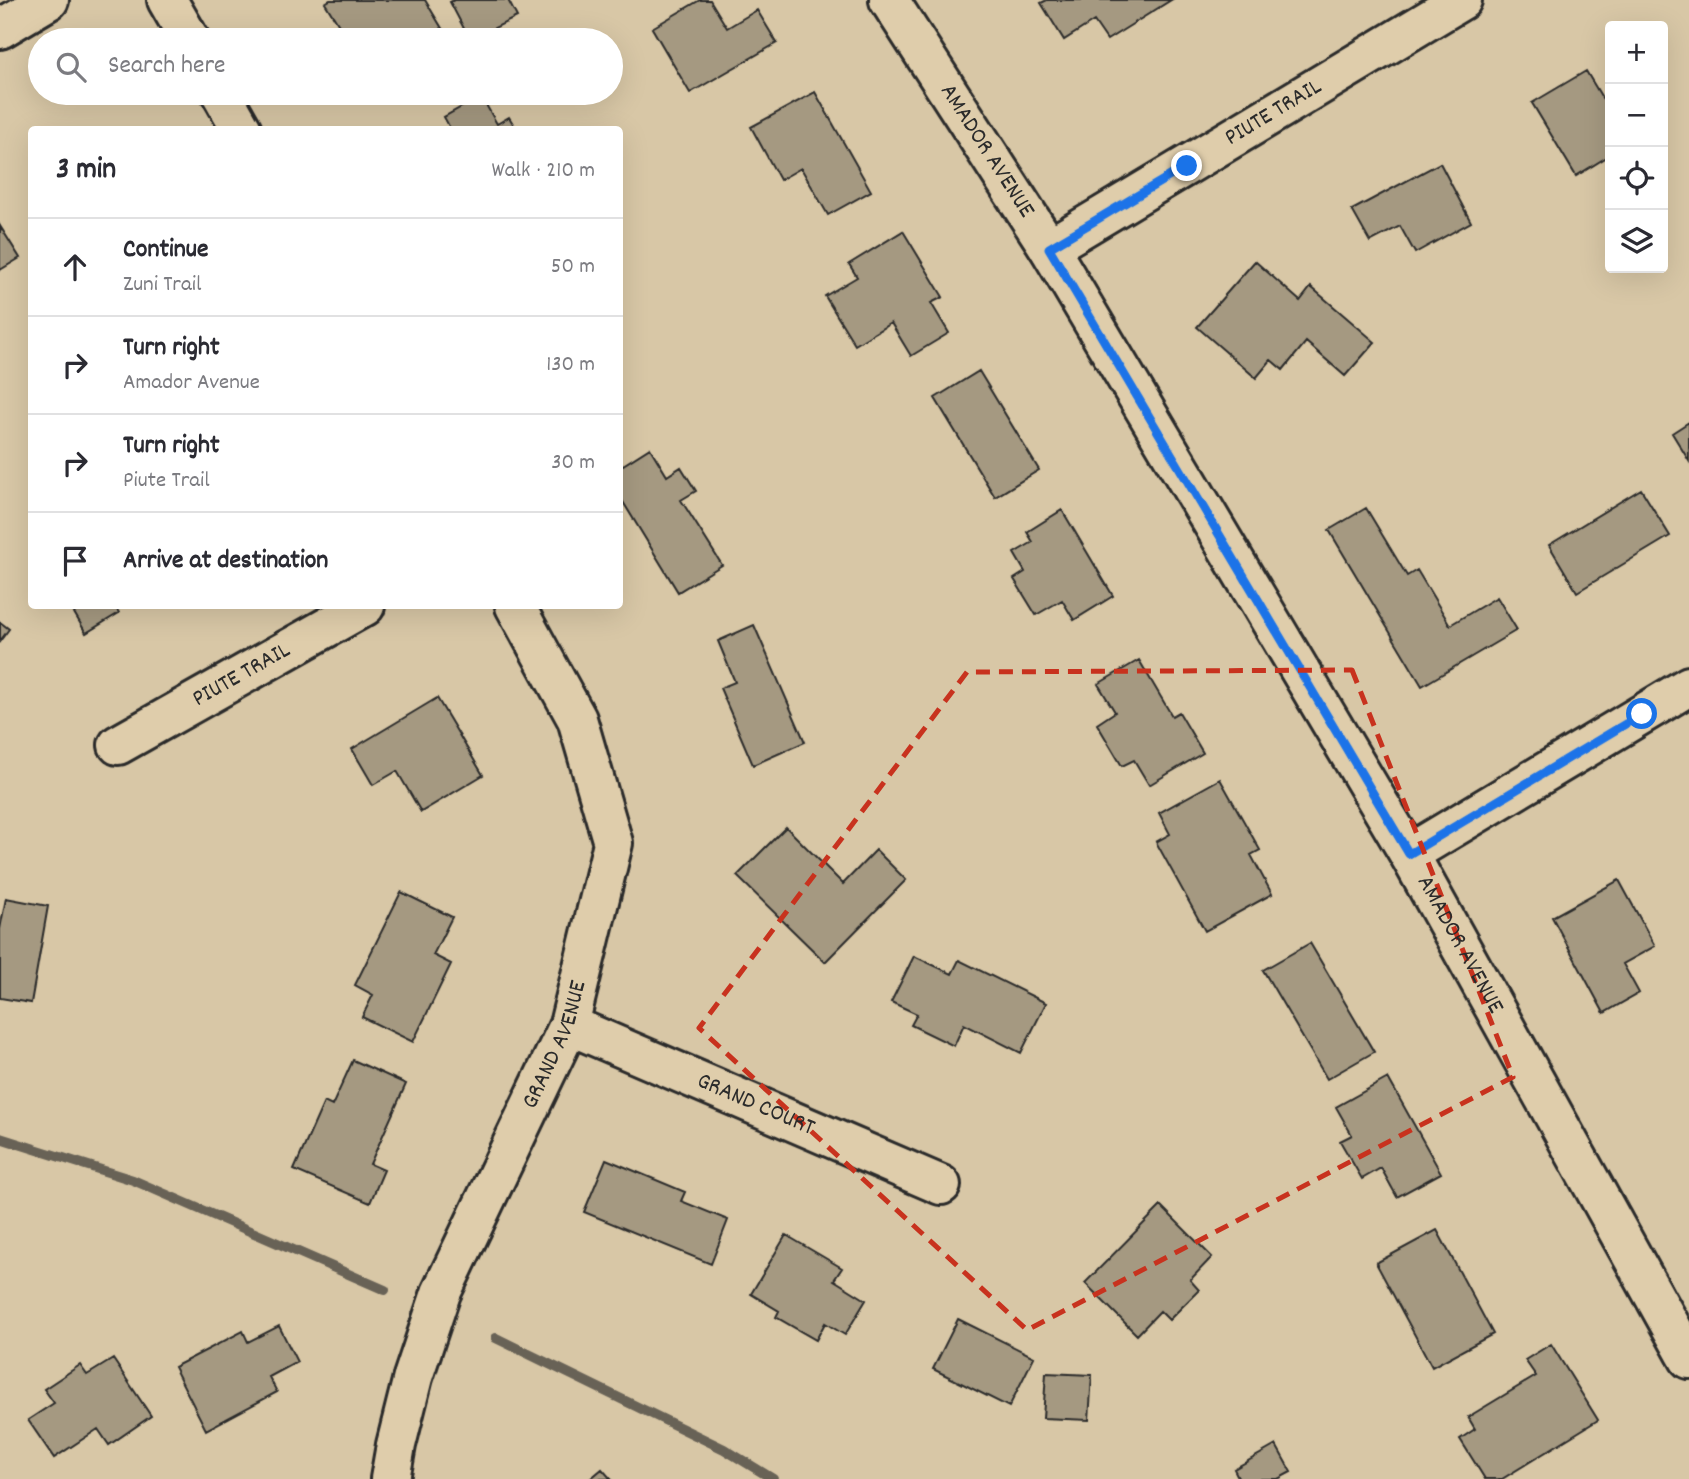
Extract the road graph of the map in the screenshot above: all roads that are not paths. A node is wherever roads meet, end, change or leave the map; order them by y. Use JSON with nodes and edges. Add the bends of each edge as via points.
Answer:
{"nodes":[{"id":1,"x":49,"y":0,"type":"edge"},
{"id":2,"x":167,"y":0,"type":"edge"},
{"id":3,"x":889,"y":0,"type":"edge"},
{"id":4,"x":1462,"y":0,"type":"edge"},
{"id":5,"x":183,"y":28,"type":"edge"},
{"id":6,"x":0,"y":29,"type":"edge"},
{"id":7,"x":227,"y":105,"type":"edge"},
{"id":8,"x":240,"y":126,"type":"edge"},
{"id":9,"x":1049,"y":248,"type":"junction"},
{"id":10,"x":360,"y":609,"type":"edge"},
{"id":11,"x":517,"y":609,"type":"edge"},
{"id":12,"x":1689,"y":686,"type":"edge"},
{"id":13,"x":118,"y":746,"type":"dead end"},
{"id":14,"x":1409,"y":854,"type":"junction"},
{"id":15,"x":569,"y":1025,"type":"junction"},
{"id":16,"x":942,"y":1185,"type":"dead end"},
{"id":17,"x":1689,"y":1359,"type":"edge"},
{"id":18,"x":390,"y":1479,"type":"edge"}],
"edges":[{"from":1,"to":6,"type":"street"},
{"from":2,"to":5,"type":"street"},
{"from":3,"to":9,"type":"street","name":"AMADOR AVENUE"},
{"from":4,"to":9,"type":"street","name":"PIUTE TRAIL"},
{"from":7,"to":8,"type":"street"},
{"from":9,"to":14,"type":"street","name":"AMADOR AVENUE"},
{"from":10,"to":13,"type":"street","name":"PIUTE TRAIL"},
{"from":11,"to":15,"type":"street","name":"GRAND AVENUE","via":[[577,719],[612,843]]},
{"from":12,"to":14,"type":"street"},
{"from":14,"to":17,"type":"street","name":"AMADOR AVENUE"},
{"from":15,"to":16,"type":"street","name":"GRAND COURT"},
{"from":15,"to":18,"type":"street","name":"GRAND AVENUE","via":[[441,1293],[413,1377]]}]}
